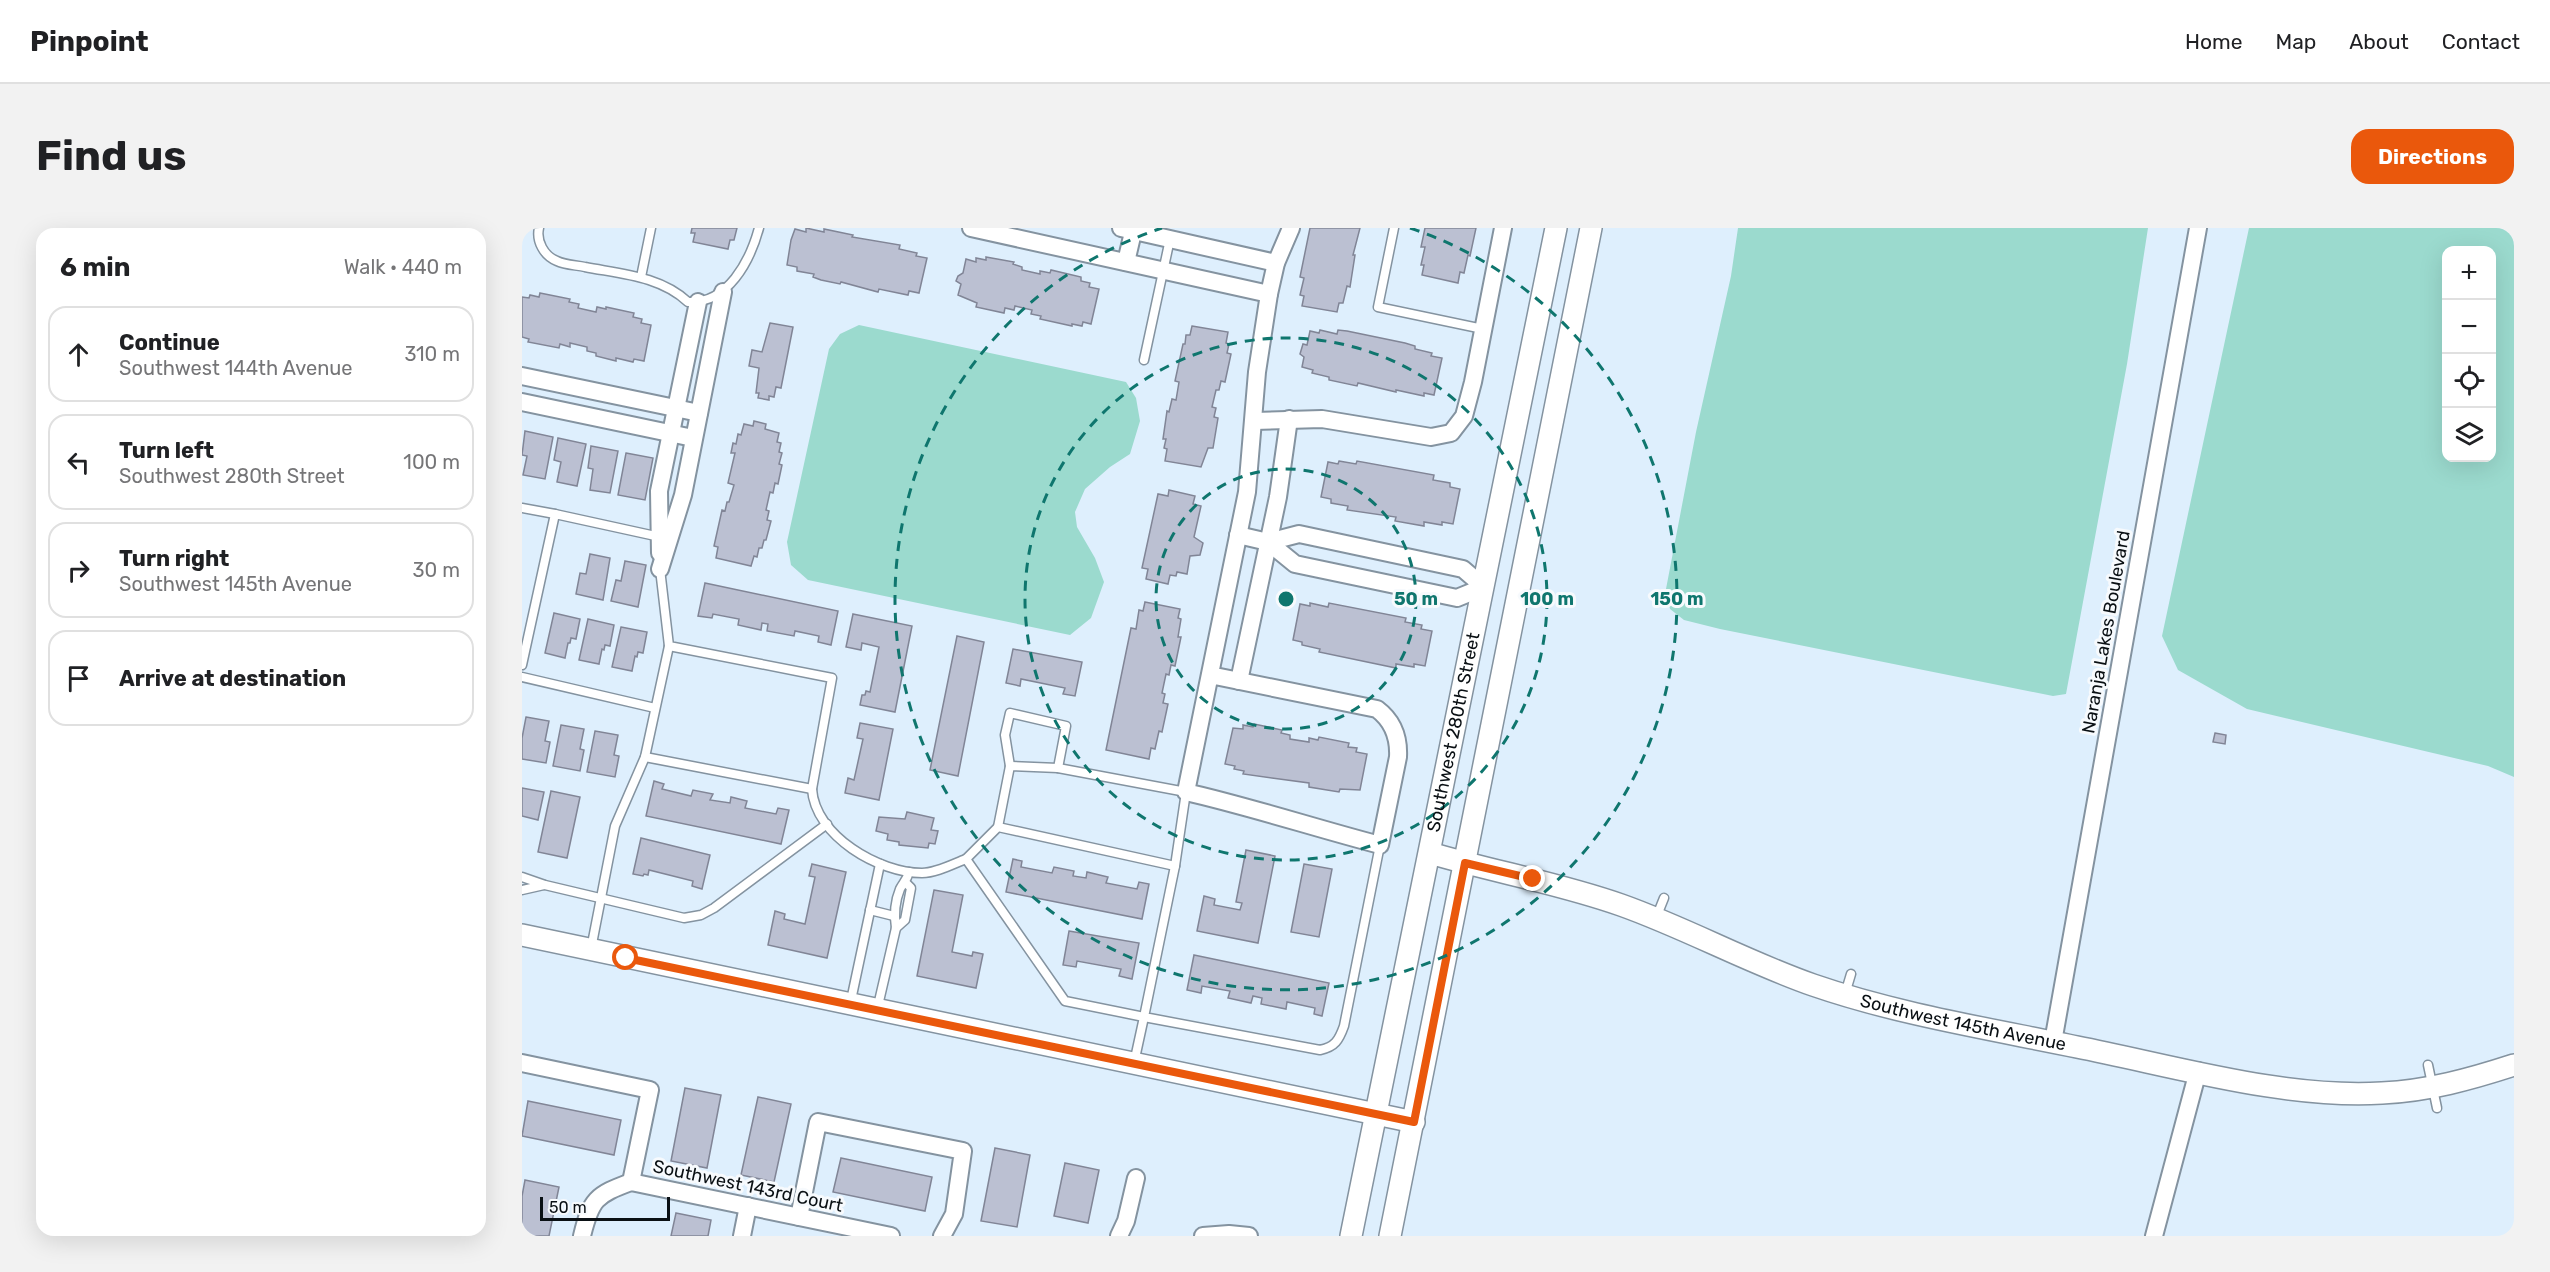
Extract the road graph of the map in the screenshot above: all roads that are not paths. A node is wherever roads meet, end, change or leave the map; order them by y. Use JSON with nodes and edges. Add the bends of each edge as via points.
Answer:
{"nodes":[{"id":1,"x":539,"y":228,"type":"edge"},
{"id":2,"x":651,"y":228,"type":"edge"},
{"id":3,"x":759,"y":228,"type":"edge"},
{"id":4,"x":971,"y":228,"type":"edge"},
{"id":5,"x":1291,"y":228,"type":"edge"},
{"id":6,"x":1395,"y":228,"type":"edge"},
{"id":7,"x":1503,"y":228,"type":"edge"},
{"id":8,"x":1556,"y":228,"type":"edge"},
{"id":9,"x":1591,"y":228,"type":"edge"},
{"id":10,"x":2198,"y":228,"type":"edge"},
{"id":11,"x":1129,"y":229,"type":"edge"},
{"id":12,"x":1013,"y":232,"type":"edge"},
{"id":13,"x":1170,"y":239,"type":"junction"},
{"id":14,"x":1126,"y":262,"type":"junction"},
{"id":15,"x":1276,"y":263,"type":"junction"},
{"id":16,"x":1163,"y":271,"type":"junction"},
{"id":17,"x":641,"y":277,"type":"junction"},
{"id":18,"x":723,"y":292,"type":"junction"},
{"id":19,"x":1269,"y":294,"type":"junction"},
{"id":20,"x":698,"y":302,"type":"junction"},
{"id":21,"x":1483,"y":329,"type":"junction"},
{"id":22,"x":1144,"y":360,"type":"dead end"},
{"id":23,"x":522,"y":376,"type":"edge"},
{"id":24,"x":522,"y":402,"type":"edge"},
{"id":25,"x":675,"y":408,"type":"junction"},
{"id":26,"x":699,"y":413,"type":"junction"},
{"id":27,"x":1289,"y":419,"type":"junction"},
{"id":28,"x":1254,"y":421,"type":"junction"},
{"id":29,"x":669,"y":433,"type":"junction"},
{"id":30,"x":693,"y":438,"type":"junction"},
{"id":31,"x":522,"y":508,"type":"edge"},
{"id":32,"x":555,"y":514,"type":"junction"},
{"id":33,"x":1238,"y":535,"type":"junction"},
{"id":34,"x":660,"y":537,"type":"junction"},
{"id":35,"x":1268,"y":543,"type":"junction"},
{"id":36,"x":660,"y":569,"type":"junction"},
{"id":37,"x":1484,"y":587,"type":"junction"},
{"id":38,"x":1517,"y":597,"type":"junction"},
{"id":39,"x":669,"y":646,"type":"junction"},
{"id":40,"x":522,"y":665,"type":"edge"},
{"id":41,"x":1210,"y":675,"type":"junction"},
{"id":42,"x":522,"y":677,"type":"edge"},
{"id":43,"x":1239,"y":681,"type":"junction"},
{"id":44,"x":655,"y":708,"type":"junction"},
{"id":45,"x":645,"y":757,"type":"junction"},
{"id":46,"x":1010,"y":766,"type":"junction"},
{"id":47,"x":1058,"y":768,"type":"junction"},
{"id":48,"x":812,"y":789,"type":"junction"},
{"id":49,"x":1185,"y":792,"type":"junction"},
{"id":50,"x":827,"y":824,"type":"junction"},
{"id":51,"x":998,"y":827,"type":"junction"},
{"id":52,"x":1380,"y":845,"type":"junction"},
{"id":53,"x":1430,"y":853,"type":"junction"},
{"id":54,"x":966,"y":859,"type":"junction"},
{"id":55,"x":1465,"y":863,"type":"junction"},
{"id":56,"x":880,"y":864,"type":"junction"},
{"id":57,"x":1175,"y":866,"type":"junction"},
{"id":58,"x":909,"y":872,"type":"junction"},
{"id":59,"x":522,"y":878,"type":"edge"},
{"id":60,"x":906,"y":883,"type":"junction"},
{"id":61,"x":545,"y":885,"type":"junction"},
{"id":62,"x":522,"y":890,"type":"edge"},
{"id":63,"x":602,"y":898,"type":"junction"},
{"id":64,"x":1664,"y":898,"type":"dead end"},
{"id":65,"x":870,"y":910,"type":"junction"},
{"id":66,"x":894,"y":916,"type":"junction"},
{"id":67,"x":1656,"y":919,"type":"junction"},
{"id":68,"x":896,"y":928,"type":"junction"},
{"id":69,"x":522,"y":935,"type":"edge"},
{"id":70,"x":591,"y":950,"type":"junction"},
{"id":71,"x":1851,"y":974,"type":"dead end"},
{"id":72,"x":1845,"y":994,"type":"junction"},
{"id":73,"x":850,"y":1005,"type":"junction"},
{"id":74,"x":877,"y":1010,"type":"junction"},
{"id":75,"x":1144,"y":1017,"type":"junction"},
{"id":76,"x":2053,"y":1042,"type":"junction"},
{"id":77,"x":522,"y":1063,"type":"edge"},
{"id":78,"x":1133,"y":1064,"type":"junction"},
{"id":79,"x":2428,"y":1065,"type":"dead end"},
{"id":80,"x":2514,"y":1065,"type":"edge"},
{"id":81,"x":2198,"y":1071,"type":"junction"},
{"id":82,"x":2436,"y":1098,"type":"junction"},
{"id":83,"x":1377,"y":1114,"type":"junction"},
{"id":84,"x":1414,"y":1122,"type":"junction"},
{"id":85,"x":1136,"y":1178,"type":"dead end"},
{"id":86,"x":631,"y":1182,"type":"junction"},
{"id":87,"x":748,"y":1206,"type":"junction"},
{"id":88,"x":799,"y":1217,"type":"junction"},
{"id":89,"x":583,"y":1232,"type":"edge"},
{"id":90,"x":1229,"y":1235,"type":"edge"},
{"id":91,"x":742,"y":1236,"type":"edge"},
{"id":92,"x":891,"y":1236,"type":"edge"},
{"id":93,"x":942,"y":1236,"type":"edge"},
{"id":94,"x":1119,"y":1236,"type":"edge"},
{"id":95,"x":1203,"y":1236,"type":"edge"},
{"id":96,"x":1249,"y":1236,"type":"edge"},
{"id":97,"x":1351,"y":1236,"type":"edge"},
{"id":98,"x":1390,"y":1236,"type":"edge"},
{"id":99,"x":2154,"y":1236,"type":"edge"}],
"edges":[{"from":1,"to":17,"type":"lane","via":[[537,238],[543,250],[556,261]]},
{"from":2,"to":17,"type":"lane"},
{"from":3,"to":18,"type":"lane","via":[[754,247]]},
{"from":4,"to":12,"type":"street"},
{"from":5,"to":15,"type":"street"},
{"from":6,"to":21,"type":"lane","via":[[1378,307]]},
{"from":7,"to":21,"type":"street"},
{"from":8,"to":37,"type":"street","name":"Southwest 280th Street"},
{"from":9,"to":38,"type":"street","name":"Southwest 280th Street"},
{"from":10,"to":76,"type":"street","name":"Naranja Lakes Boulevard"},
{"from":11,"to":13,"type":"street"},
{"from":11,"to":14,"type":"street"},
{"from":12,"to":14,"type":"street"},
{"from":13,"to":15,"type":"street"},
{"from":13,"to":16,"type":"lane"},
{"from":14,"to":16,"type":"street"},
{"from":15,"to":19,"type":"street"},
{"from":16,"to":19,"type":"street"},
{"from":16,"to":22,"type":"lane"},
{"from":17,"to":20,"type":"lane","via":[[676,290],[688,302]]},
{"from":18,"to":20,"type":"lane"},
{"from":18,"to":26,"type":"street"},
{"from":19,"to":28,"type":"street"},
{"from":20,"to":25,"type":"street"},
{"from":21,"to":27,"type":"street","via":[[1464,416],[1451,433],[1431,437],[1322,419]]},
{"from":23,"to":25,"type":"street"},
{"from":24,"to":29,"type":"street"},
{"from":25,"to":26,"type":"street"},
{"from":25,"to":29,"type":"street"},
{"from":26,"to":30,"type":"street"},
{"from":27,"to":28,"type":"street"},
{"from":27,"to":35,"type":"street"},
{"from":28,"to":33,"type":"street"},
{"from":29,"to":30,"type":"street"},
{"from":29,"to":34,"type":"street","via":[[659,491]]},
{"from":30,"to":36,"type":"street","via":[[683,495]]},
{"from":31,"to":32,"type":"lane"},
{"from":32,"to":34,"type":"lane"},
{"from":32,"to":40,"type":"lane"},
{"from":33,"to":35,"type":"street"},
{"from":33,"to":41,"type":"street"},
{"from":34,"to":36,"type":"street"},
{"from":35,"to":37,"type":"street","via":[[1299,534],[1463,569]]},
{"from":35,"to":37,"type":"street","via":[[1295,564],[1446,596],[1457,598]]},
{"from":35,"to":43,"type":"street"},
{"from":36,"to":39,"type":"lane"},
{"from":37,"to":38,"type":"street"},
{"from":37,"to":53,"type":"street","name":"Southwest 280th Street"},
{"from":38,"to":55,"type":"street","name":"Southwest 280th Street"},
{"from":39,"to":44,"type":"lane"},
{"from":39,"to":48,"type":"lane","via":[[832,678]]},
{"from":41,"to":43,"type":"street"},
{"from":41,"to":49,"type":"street"},
{"from":42,"to":44,"type":"lane"},
{"from":43,"to":52,"type":"street","via":[[1377,710],[1386,716],[1398,744],[1398,757]]},
{"from":44,"to":45,"type":"lane"},
{"from":45,"to":48,"type":"lane"},
{"from":45,"to":63,"type":"lane","via":[[615,826]]},
{"from":46,"to":47,"type":"lane"},
{"from":46,"to":47,"type":"lane","via":[[1005,735],[1010,713],[1066,726]]},
{"from":46,"to":51,"type":"lane"},
{"from":47,"to":49,"type":"lane"},
{"from":48,"to":50,"type":"lane","via":[[813,800]]},
{"from":49,"to":52,"type":"street"},
{"from":49,"to":57,"type":"lane"},
{"from":50,"to":56,"type":"lane","via":[[850,849]]},
{"from":50,"to":63,"type":"lane","via":[[701,915],[684,918]]},
{"from":51,"to":54,"type":"lane"},
{"from":51,"to":57,"type":"lane"},
{"from":52,"to":75,"type":"lane","via":[[1344,1026],[1339,1040],[1330,1048],[1320,1050]]},
{"from":53,"to":55,"type":"street","name":"Southwest 145th Avenue"},
{"from":53,"to":83,"type":"street","name":"Southwest 280th Street"},
{"from":54,"to":58,"type":"lane","via":[[925,873]]},
{"from":54,"to":75,"type":"lane","via":[[1065,1001]]},
{"from":55,"to":67,"type":"street","name":"Southwest 145th Avenue","via":[[1555,885]]},
{"from":55,"to":84,"type":"street","name":"Southwest 280th Street"},
{"from":56,"to":58,"type":"lane"},
{"from":56,"to":65,"type":"lane"},
{"from":57,"to":75,"type":"lane"},
{"from":58,"to":60,"type":"lane"},
{"from":59,"to":61,"type":"lane"},
{"from":60,"to":66,"type":"lane","via":[[901,887]]},
{"from":60,"to":68,"type":"lane","via":[[911,888],[904,920]]},
{"from":61,"to":62,"type":"lane"},
{"from":61,"to":63,"type":"lane"},
{"from":63,"to":70,"type":"lane"},
{"from":64,"to":67,"type":"lane"},
{"from":65,"to":66,"type":"lane"},
{"from":65,"to":73,"type":"lane"},
{"from":66,"to":68,"type":"lane"},
{"from":67,"to":72,"type":"street","name":"Southwest 145th Avenue","via":[[1774,971]]},
{"from":68,"to":74,"type":"lane"},
{"from":69,"to":70,"type":"street"},
{"from":70,"to":73,"type":"street"},
{"from":71,"to":72,"type":"lane"},
{"from":72,"to":76,"type":"street","name":"Southwest 145th Avenue"},
{"from":73,"to":74,"type":"street"},
{"from":74,"to":78,"type":"street"},
{"from":75,"to":78,"type":"lane"},
{"from":76,"to":81,"type":"street","name":"Southwest 145th Avenue"},
{"from":77,"to":86,"type":"street","via":[[650,1090]]},
{"from":78,"to":83,"type":"street"},
{"from":79,"to":82,"type":"lane"},
{"from":80,"to":82,"type":"street","name":"Southwest 145th Avenue"},
{"from":81,"to":82,"type":"street","name":"Southwest 145th Avenue","via":[[2334,1094]]},
{"from":81,"to":99,"type":"street"},
{"from":83,"to":84,"type":"street"},
{"from":83,"to":97,"type":"street","name":"Southwest 280th Street"},
{"from":84,"to":98,"type":"street","name":"Southwest 280th Street"},
{"from":85,"to":94,"type":"street"},
{"from":86,"to":87,"type":"street","name":"Southwest 143rd Court"},
{"from":86,"to":89,"type":"street","name":"Southwest 143rd Court","via":[[605,1192],[589,1208]]},
{"from":87,"to":88,"type":"street","name":"Southwest 143rd Court"},
{"from":87,"to":91,"type":"street"},
{"from":88,"to":92,"type":"street","name":"Southwest 143rd Court"},
{"from":88,"to":93,"type":"street","via":[[818,1122],[963,1151],[954,1214]]},
{"from":90,"to":95,"type":"street"},
{"from":90,"to":96,"type":"street"}]}
